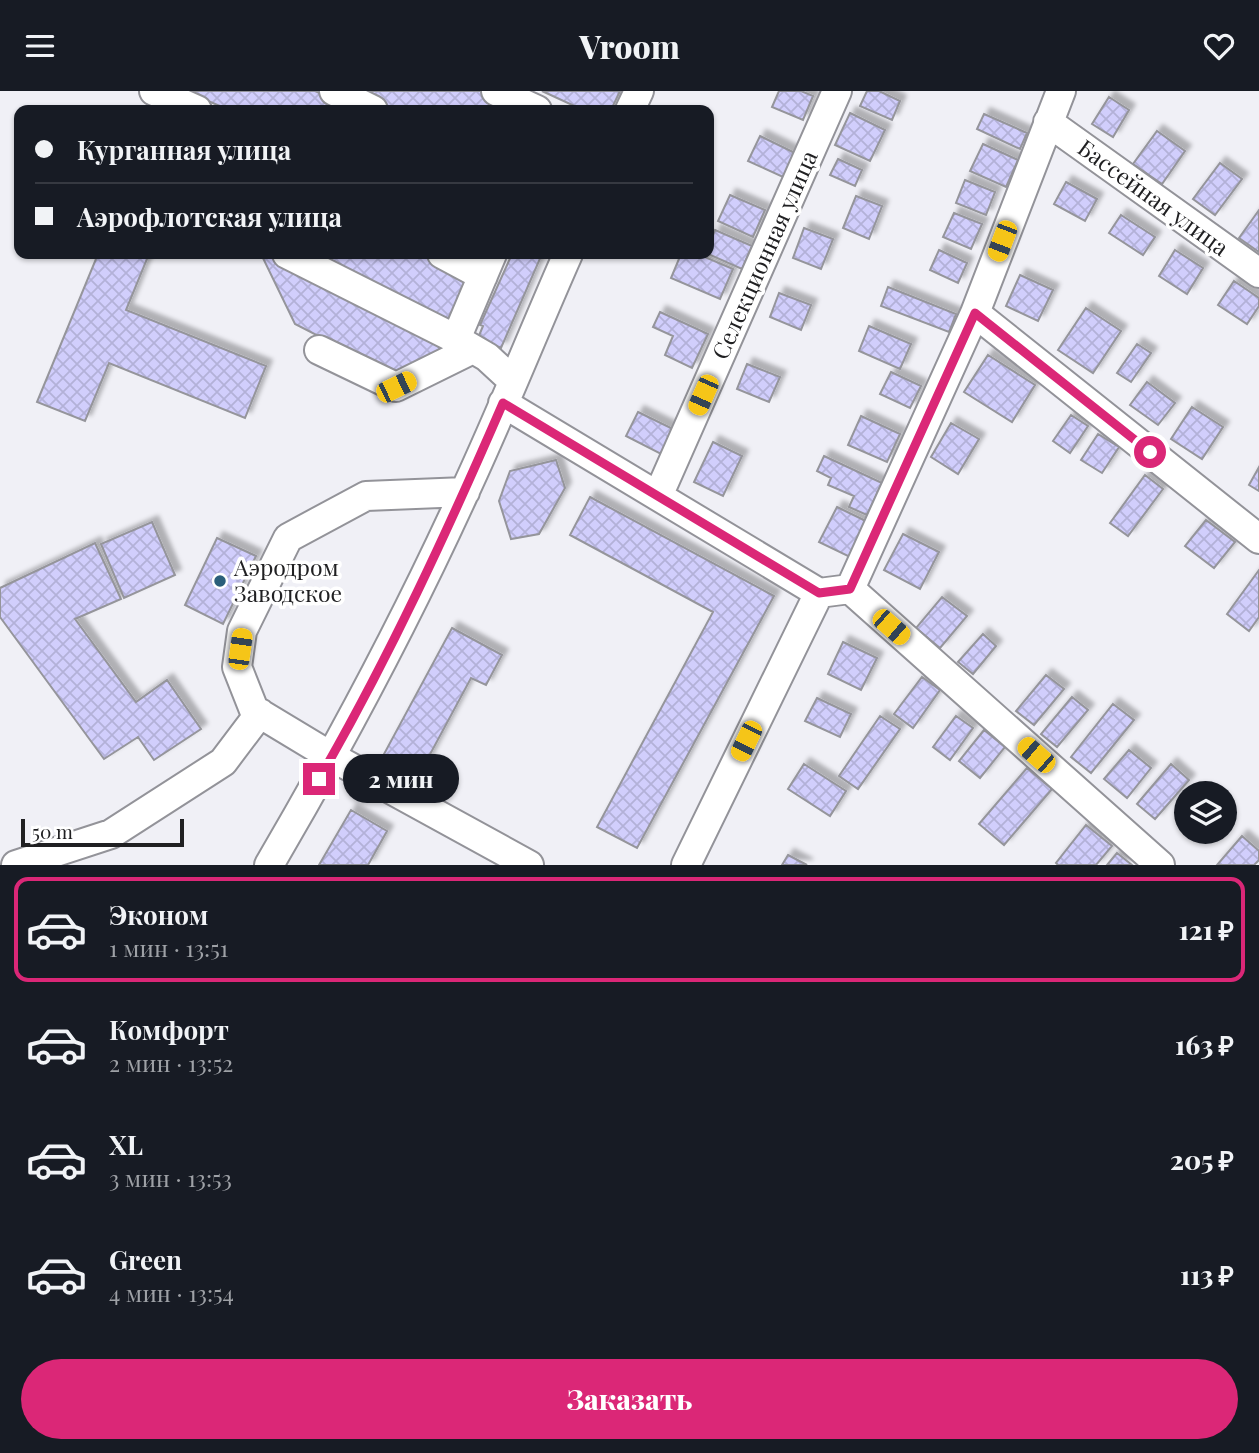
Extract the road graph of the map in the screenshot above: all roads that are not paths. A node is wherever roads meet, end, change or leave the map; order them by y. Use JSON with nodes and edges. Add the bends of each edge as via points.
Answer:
{"nodes":[{"id":1,"x":154,"y":91,"type":"edge"},
{"id":2,"x":334,"y":91,"type":"edge"},
{"id":3,"x":496,"y":91,"type":"edge"},
{"id":4,"x":837,"y":91,"type":"edge"},
{"id":5,"x":1061,"y":91,"type":"edge"},
{"id":6,"x":186,"y":105,"type":"edge"},
{"id":7,"x":363,"y":105,"type":"edge"},
{"id":8,"x":526,"y":105,"type":"edge"},
{"id":9,"x":1048,"y":122,"type":"junction"},
{"id":10,"x":297,"y":259,"type":"edge"},
{"id":11,"x":462,"y":259,"type":"edge"},
{"id":12,"x":566,"y":259,"type":"edge"},
{"id":13,"x":487,"y":265,"type":"edge"},
{"id":14,"x":1259,"y":273,"type":"edge"},
{"id":15,"x":975,"y":313,"type":"junction"},
{"id":16,"x":465,"y":344,"type":"junction"},
{"id":17,"x":319,"y":350,"type":"dead end"},
{"id":18,"x":508,"y":391,"type":"junction"},
{"id":19,"x":465,"y":492,"type":"junction"},
{"id":20,"x":658,"y":496,"type":"junction"},
{"id":21,"x":1259,"y":539,"type":"edge"},
{"id":22,"x":850,"y":589,"type":"junction"},
{"id":23,"x":819,"y":593,"type":"junction"},
{"id":24,"x":260,"y":713,"type":"junction"},
{"id":25,"x":332,"y":757,"type":"junction"},
{"id":26,"x":16,"y":865,"type":"edge"},
{"id":27,"x":270,"y":865,"type":"edge"},
{"id":28,"x":529,"y":865,"type":"edge"},
{"id":29,"x":686,"y":865,"type":"edge"},
{"id":30,"x":1160,"y":865,"type":"edge"}],
"edges":[{"from":1,"to":6,"type":"street"},
{"from":2,"to":7,"type":"street"},
{"from":3,"to":8,"type":"street"},
{"from":4,"to":20,"type":"street","name":"Селекционная улица"},
{"from":5,"to":9,"type":"street"},
{"from":9,"to":14,"type":"street","name":"Бассейная улица"},
{"from":9,"to":15,"type":"street"},
{"from":10,"to":16,"type":"street"},
{"from":11,"to":13,"type":"street"},
{"from":12,"to":18,"type":"street"},
{"from":13,"to":16,"type":"street"},
{"from":15,"to":21,"type":"street"},
{"from":15,"to":22,"type":"street"},
{"from":16,"to":17,"type":"street","via":[[396,387]]},
{"from":16,"to":18,"type":"street","via":[[487,357]]},
{"from":18,"to":19,"type":"street"},
{"from":18,"to":20,"type":"street"},
{"from":19,"to":24,"type":"street","via":[[366,496],[288,538],[242,631],[237,667],[254,710]]},
{"from":19,"to":25,"type":"street"},
{"from":20,"to":23,"type":"street"},
{"from":22,"to":23,"type":"street"},
{"from":22,"to":30,"type":"street"},
{"from":23,"to":29,"type":"street"},
{"from":24,"to":25,"type":"street"},
{"from":24,"to":26,"type":"street","via":[[223,762],[111,834]]},
{"from":25,"to":27,"type":"street"},
{"from":25,"to":28,"type":"street"}]}
